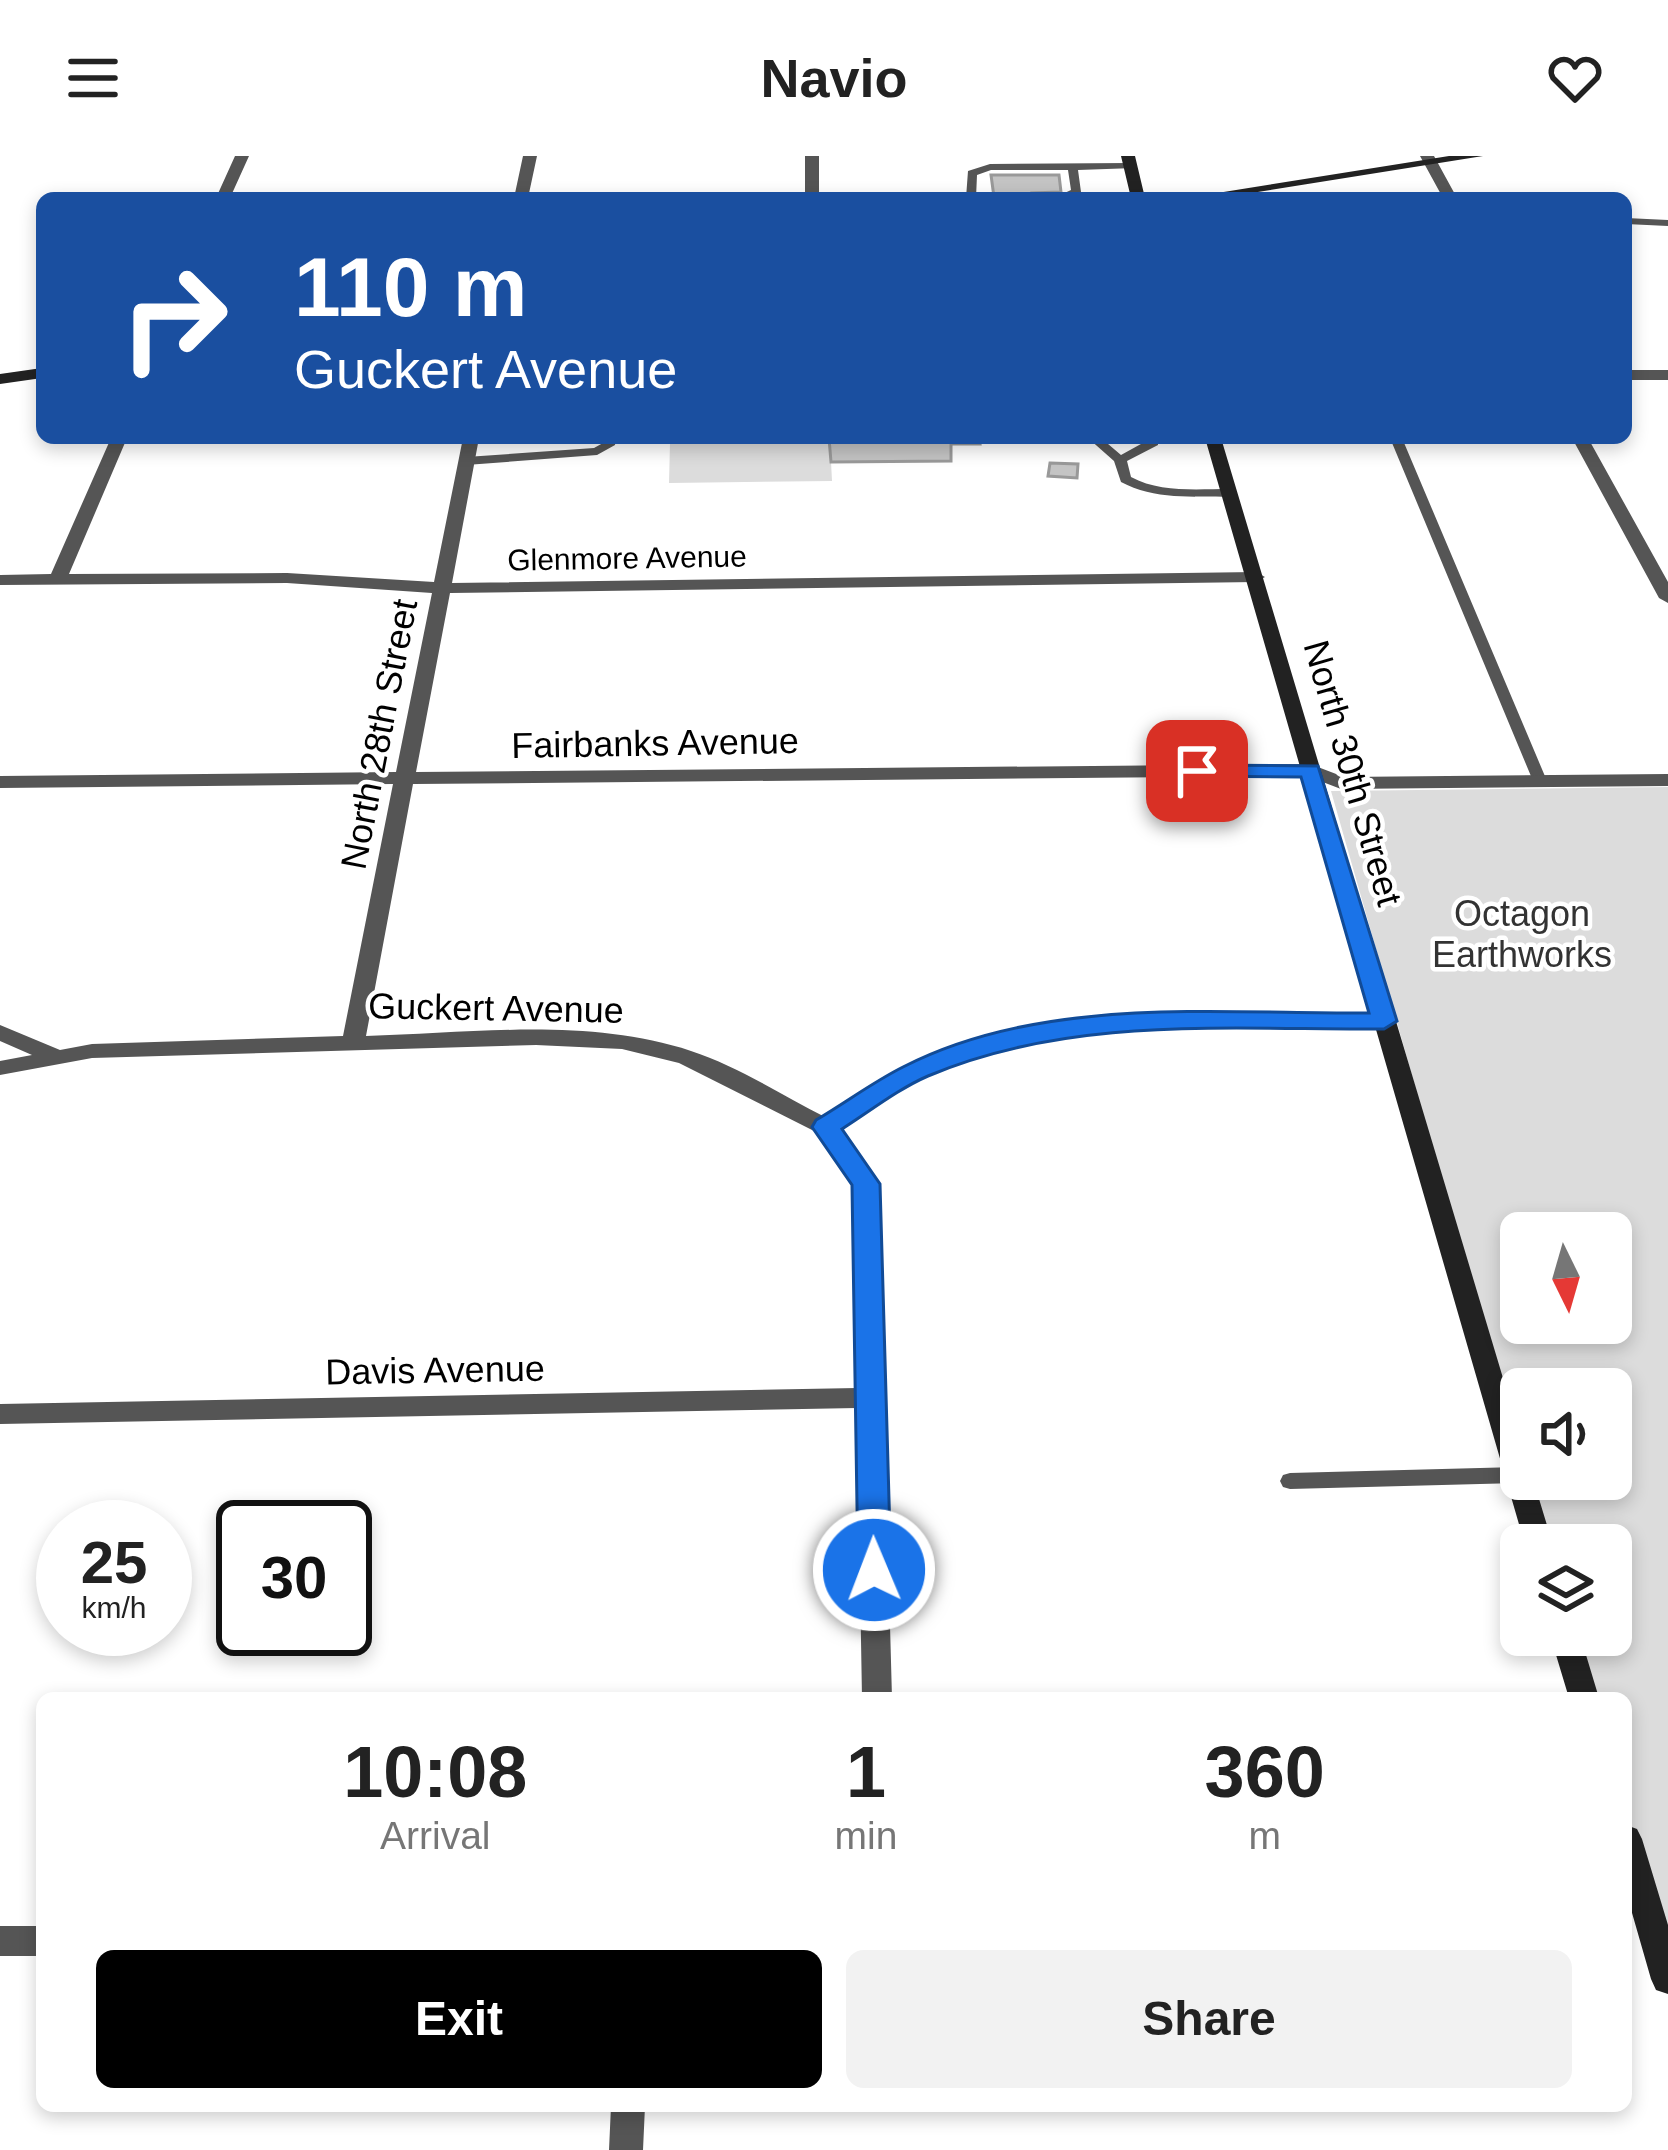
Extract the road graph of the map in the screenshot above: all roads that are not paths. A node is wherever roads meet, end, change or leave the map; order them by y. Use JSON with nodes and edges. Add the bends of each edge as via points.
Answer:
{"nodes":[{"id":1,"x":242,"y":156,"type":"edge"},
{"id":2,"x":530,"y":156,"type":"edge"},
{"id":3,"x":812,"y":156,"type":"edge"},
{"id":4,"x":1476,"y":156,"type":"edge"},
{"id":5,"x":1429,"y":160,"type":"edge"},
{"id":6,"x":1130,"y":161,"type":"edge"},
{"id":7,"x":989,"y":162,"type":"edge"},
{"id":8,"x":1073,"y":167,"type":"junction"},
{"id":9,"x":226,"y":192,"type":"edge"},
{"id":10,"x":521,"y":192,"type":"edge"},
{"id":11,"x":812,"y":192,"type":"edge"},
{"id":12,"x":971,"y":192,"type":"edge"},
{"id":13,"x":1076,"y":192,"type":"edge"},
{"id":14,"x":1137,"y":192,"type":"edge"},
{"id":15,"x":1229,"y":192,"type":"edge"},
{"id":16,"x":1447,"y":192,"type":"edge"},
{"id":17,"x":1632,"y":220,"type":"edge"},
{"id":18,"x":1668,"y":223,"type":"edge"},
{"id":19,"x":36,"y":374,"type":"edge"},
{"id":20,"x":1632,"y":375,"type":"edge"},
{"id":21,"x":1668,"y":375,"type":"edge"},
{"id":22,"x":0,"y":379,"type":"edge"},
{"id":23,"x":116,"y":444,"type":"edge"},
{"id":24,"x":470,"y":444,"type":"edge"},
{"id":25,"x":609,"y":444,"type":"edge"},
{"id":26,"x":1101,"y":444,"type":"edge"},
{"id":27,"x":1150,"y":444,"type":"edge"},
{"id":28,"x":1215,"y":444,"type":"edge"},
{"id":29,"x":1399,"y":444,"type":"edge"},
{"id":30,"x":1583,"y":444,"type":"edge"},
{"id":31,"x":539,"y":446,"type":"edge"},
{"id":32,"x":1120,"y":460,"type":"junction"},
{"id":33,"x":466,"y":461,"type":"junction"},
{"id":34,"x":1230,"y":493,"type":"junction"},
{"id":35,"x":1256,"y":577,"type":"junction"},
{"id":36,"x":58,"y":579,"type":"junction"},
{"id":37,"x":0,"y":580,"type":"edge"},
{"id":38,"x":441,"y":588,"type":"junction"},
{"id":39,"x":1668,"y":598,"type":"edge"},
{"id":40,"x":1310,"y":770,"type":"junction"},
{"id":41,"x":406,"y":778,"type":"junction"},
{"id":42,"x":1668,"y":780,"type":"edge"},
{"id":43,"x":1540,"y":781,"type":"junction"},
{"id":44,"x":0,"y":782,"type":"edge"},
{"id":45,"x":1384,"y":1021,"type":"junction"},
{"id":46,"x":0,"y":1032,"type":"edge"},
{"id":47,"x":353,"y":1042,"type":"junction"},
{"id":48,"x":54,"y":1056,"type":"junction"},
{"id":49,"x":0,"y":1068,"type":"edge"},
{"id":50,"x":826,"y":1127,"type":"junction"},
{"id":51,"x":871,"y":1398,"type":"junction"},
{"id":52,"x":0,"y":1414,"type":"edge"},
{"id":53,"x":1500,"y":1414,"type":"edge"},
{"id":54,"x":1500,"y":1475,"type":"edge"},
{"id":55,"x":1290,"y":1481,"type":"dead end"},
{"id":56,"x":1571,"y":1656,"type":"edge"},
{"id":57,"x":877,"y":1692,"type":"edge"},
{"id":58,"x":1582,"y":1692,"type":"edge"},
{"id":59,"x":1636,"y":1907,"type":"edge"},
{"id":60,"x":36,"y":1941,"type":"edge"},
{"id":61,"x":0,"y":1942,"type":"edge"},
{"id":62,"x":1668,"y":1979,"type":"edge"},
{"id":63,"x":628,"y":2112,"type":"edge"},
{"id":64,"x":626,"y":2150,"type":"edge"}],
"edges":[{"from":1,"to":9,"type":"street"},
{"from":2,"to":10,"type":"street"},
{"from":3,"to":11,"type":"street"},
{"from":4,"to":5,"type":"street"},
{"from":5,"to":15,"type":"street"},
{"from":5,"to":16,"type":"street"},
{"from":6,"to":8,"type":"lane"},
{"from":6,"to":14,"type":"street"},
{"from":7,"to":8,"type":"lane"},
{"from":7,"to":12,"type":"lane","via":[[972,173]]},
{"from":8,"to":13,"type":"lane"},
{"from":17,"to":18,"type":"lane"},
{"from":19,"to":22,"type":"street"},
{"from":20,"to":21,"type":"street"},
{"from":23,"to":36,"type":"street"},
{"from":24,"to":33,"type":"street","name":"North 28th Street"},
{"from":25,"to":31,"type":"lane","via":[[597,451]]},
{"from":26,"to":32,"type":"lane"},
{"from":27,"to":32,"type":"lane"},
{"from":28,"to":34,"type":"street","name":"North 30th Street"},
{"from":29,"to":43,"type":"lane"},
{"from":30,"to":39,"type":"street"},
{"from":31,"to":33,"type":"lane"},
{"from":32,"to":34,"type":"lane","via":[[1125,478],[1141,488]]},
{"from":33,"to":38,"type":"street","name":"North 28th Street"},
{"from":34,"to":35,"type":"street","name":"North 30th Street"},
{"from":35,"to":38,"type":"street","name":"Glenmore Avenue"},
{"from":35,"to":40,"type":"street","name":"North 30th Street"},
{"from":36,"to":37,"type":"street","name":"Glenmore Avenue"},
{"from":36,"to":38,"type":"street","name":"Glenmore Avenue","via":[[286,578]]},
{"from":38,"to":41,"type":"street","name":"North 28th Street"},
{"from":40,"to":41,"type":"street","name":"Fairbanks Avenue"},
{"from":40,"to":43,"type":"street","name":"Fairbanks Avenue","via":[[1341,783]]},
{"from":40,"to":45,"type":"street","name":"North 30th Street"},
{"from":41,"to":44,"type":"street","name":"Fairbanks Avenue"},
{"from":41,"to":47,"type":"street","name":"North 28th Street"},
{"from":42,"to":43,"type":"street","name":"Fairbanks Avenue"},
{"from":45,"to":50,"type":"street","via":[[1118,1022],[1006,1039],[914,1072]]},
{"from":45,"to":53,"type":"street","name":"North 30th Street"},
{"from":46,"to":48,"type":"street"},
{"from":47,"to":48,"type":"street","name":"Guckert Avenue"},
{"from":47,"to":50,"type":"street","name":"Guckert Avenue","via":[[622,1042],[686,1057]]},
{"from":48,"to":49,"type":"street","name":"Guckert Avenue"},
{"from":50,"to":51,"type":"street","via":[[866,1184]]},
{"from":51,"to":52,"type":"street","name":"Davis Avenue"},
{"from":51,"to":57,"type":"street"},
{"from":54,"to":55,"type":"lane"},
{"from":56,"to":58,"type":"street"},
{"from":59,"to":62,"type":"street"},
{"from":60,"to":61,"type":"street"},
{"from":63,"to":64,"type":"street"}]}
